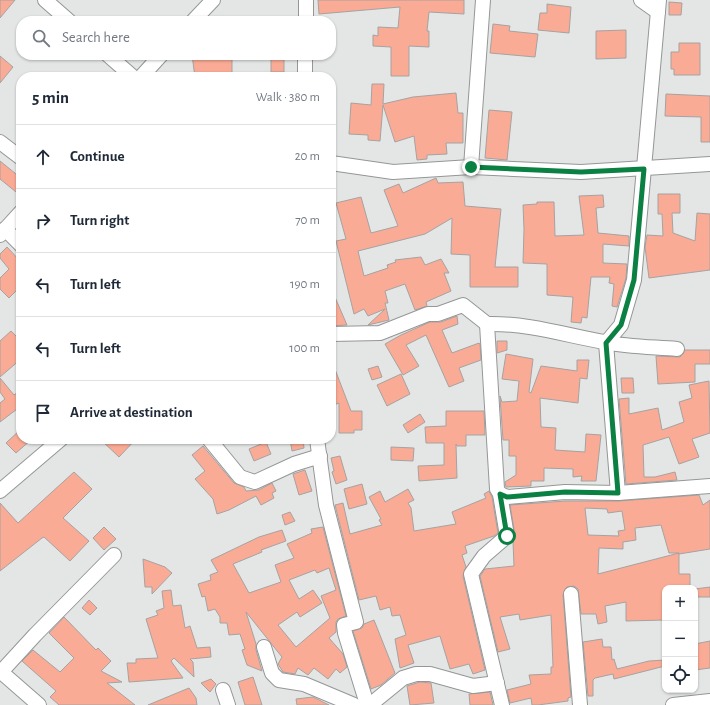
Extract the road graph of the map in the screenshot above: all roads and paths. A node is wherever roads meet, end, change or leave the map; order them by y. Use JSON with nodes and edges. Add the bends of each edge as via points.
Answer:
{"nodes":[{"id":1,"x":45,"y":0,"type":"edge"},
{"id":2,"x":213,"y":0,"type":"edge"},
{"id":3,"x":306,"y":0,"type":"edge"},
{"id":4,"x":483,"y":0,"type":"edge"},
{"id":5,"x":641,"y":0,"type":"edge"},
{"id":6,"x":659,"y":6,"type":"edge"},
{"id":7,"x":63,"y":16,"type":"edge"},
{"id":8,"x":198,"y":16,"type":"edge"},
{"id":9,"x":306,"y":16,"type":"edge"},
{"id":10,"x":114,"y":60,"type":"edge"},
{"id":11,"x":156,"y":60,"type":"edge"},
{"id":12,"x":305,"y":60,"type":"edge"},
{"id":13,"x":127,"y":72,"type":"edge"},
{"id":14,"x":146,"y":72,"type":"edge"},
{"id":15,"x":305,"y":72,"type":"edge"},
{"id":16,"x":0,"y":142,"type":"edge"},
{"id":17,"x":16,"y":154,"type":"edge"},
{"id":18,"x":336,"y":164,"type":"edge"},
{"id":19,"x":710,"y":164,"type":"edge"},
{"id":20,"x":471,"y":167,"type":"junction"},
{"id":21,"x":644,"y":169,"type":"junction"},
{"id":22,"x":16,"y":218,"type":"edge"},
{"id":23,"x":3,"y":232,"type":"edge"},
{"id":24,"x":16,"y":241,"type":"edge"},
{"id":25,"x":487,"y":324,"type":"junction"},
{"id":26,"x":336,"y":334,"type":"edge"},
{"id":27,"x":606,"y":343,"type":"junction"},
{"id":28,"x":677,"y":349,"type":"dead end"},
{"id":29,"x":55,"y":444,"type":"edge"},
{"id":30,"x":213,"y":444,"type":"edge"},
{"id":31,"x":319,"y":444,"type":"edge"},
{"id":32,"x":320,"y":456,"type":"junction"},
{"id":33,"x":710,"y":486,"type":"edge"},
{"id":34,"x":0,"y":491,"type":"edge"},
{"id":35,"x":618,"y":493,"type":"junction"},
{"id":36,"x":500,"y":494,"type":"junction"},
{"id":37,"x":114,"y":555,"type":"dead end"},
{"id":38,"x":571,"y":594,"type":"dead end"},
{"id":39,"x":264,"y":647,"type":"dead end"},
{"id":40,"x":1,"y":672,"type":"edge"},
{"id":41,"x":497,"y":683,"type":"junction"},
{"id":42,"x":223,"y":690,"type":"dead end"},
{"id":43,"x":710,"y":701,"type":"edge"},
{"id":44,"x":39,"y":705,"type":"edge"},
{"id":45,"x":228,"y":705,"type":"edge"},
{"id":46,"x":354,"y":705,"type":"edge"},
{"id":47,"x":365,"y":705,"type":"edge"},
{"id":48,"x":370,"y":705,"type":"edge"},
{"id":49,"x":502,"y":705,"type":"edge"},
{"id":50,"x":580,"y":705,"type":"edge"},
{"id":51,"x":673,"y":705,"type":"edge"}],
"edges":[{"from":1,"to":7,"type":"street"},
{"from":2,"to":8,"type":"street"},
{"from":3,"to":9,"type":"street"},
{"from":4,"to":20,"type":"street"},
{"from":5,"to":6,"type":"street"},
{"from":6,"to":21,"type":"street"},
{"from":10,"to":13,"type":"street"},
{"from":11,"to":14,"type":"street"},
{"from":12,"to":15,"type":"street"},
{"from":16,"to":17,"type":"street"},
{"from":18,"to":20,"type":"street","via":[[393,172]]},
{"from":19,"to":21,"type":"street"},
{"from":20,"to":21,"type":"street","via":[[581,172]]},
{"from":21,"to":27,"type":"street","via":[[634,280],[621,325]]},
{"from":22,"to":23,"type":"street"},
{"from":23,"to":24,"type":"street"},
{"from":25,"to":26,"type":"street","via":[[464,305],[438,314],[428,314],[380,333]]},
{"from":25,"to":27,"type":"street","via":[[539,327]]},
{"from":25,"to":36,"type":"street","via":[[497,489]]},
{"from":27,"to":28,"type":"street"},
{"from":27,"to":35,"type":"street"},
{"from":29,"to":34,"type":"street"},
{"from":30,"to":32,"type":"street","via":[[240,477],[255,482],[294,464]]},
{"from":31,"to":32,"type":"street"},
{"from":32,"to":47,"type":"street","via":[[326,505],[356,622],[344,625],[345,633],[366,701]]},
{"from":33,"to":35,"type":"street"},
{"from":35,"to":36,"type":"street","via":[[565,492],[507,497]]},
{"from":36,"to":41,"type":"street","via":[[507,536],[484,556],[471,574]]},
{"from":37,"to":40,"type":"street"},
{"from":38,"to":50,"type":"street"},
{"from":39,"to":46,"type":"street","via":[[272,672],[279,680],[304,684]]},
{"from":40,"to":44,"type":"street"},
{"from":41,"to":48,"type":"street","via":[[473,686],[430,674],[416,674],[403,678]]},
{"from":41,"to":49,"type":"street"},
{"from":42,"to":45,"type":"street"},
{"from":43,"to":51,"type":"street"}]}
